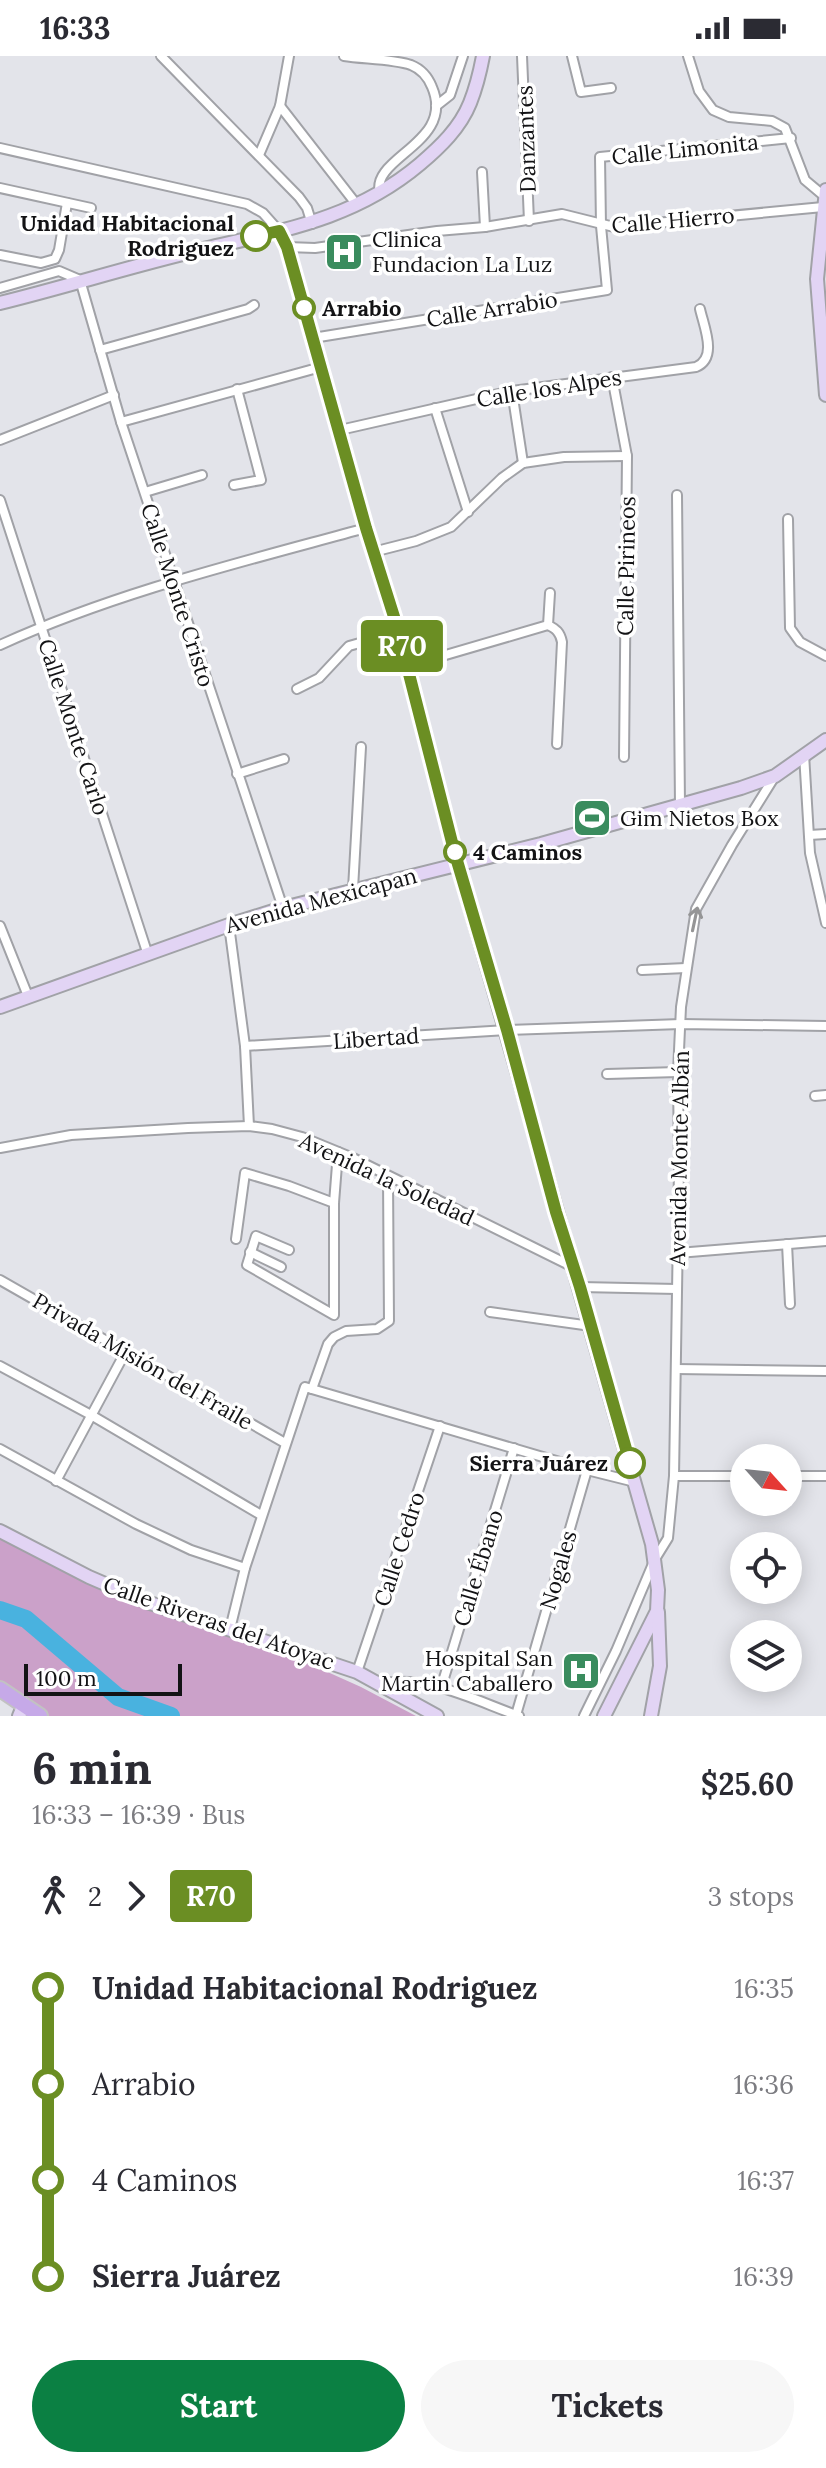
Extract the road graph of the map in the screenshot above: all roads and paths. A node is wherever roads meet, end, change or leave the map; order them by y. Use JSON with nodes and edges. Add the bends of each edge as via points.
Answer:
{"nodes":[{"id":1,"x":161,"y":56,"type":"edge"},
{"id":2,"x":289,"y":56,"type":"edge"},
{"id":3,"x":344,"y":56,"type":"edge"},
{"id":4,"x":463,"y":56,"type":"edge"},
{"id":5,"x":483,"y":56,"type":"edge"},
{"id":6,"x":522,"y":56,"type":"edge"},
{"id":7,"x":572,"y":56,"type":"edge"},
{"id":8,"x":688,"y":56,"type":"edge"},
{"id":9,"x":611,"y":88,"type":"dead end"},
{"id":10,"x":280,"y":106,"type":"junction"},
{"id":11,"x":436,"y":106,"type":"junction"},
{"id":12,"x":791,"y":138,"type":"junction"},
{"id":13,"x":0,"y":148,"type":"edge"},
{"id":14,"x":259,"y":155,"type":"junction"},
{"id":15,"x":482,"y":172,"type":"dead end"},
{"id":16,"x":0,"y":188,"type":"edge"},
{"id":17,"x":380,"y":193,"type":"junction"},
{"id":18,"x":67,"y":203,"type":"junction"},
{"id":19,"x":824,"y":205,"type":"edge"},
{"id":20,"x":357,"y":206,"type":"junction"},
{"id":21,"x":91,"y":208,"type":"dead end"},
{"id":22,"x":529,"y":221,"type":"junction"},
{"id":23,"x":312,"y":224,"type":"junction"},
{"id":24,"x":601,"y":226,"type":"junction"},
{"id":25,"x":485,"y":227,"type":"junction"},
{"id":26,"x":279,"y":231,"type":"junction"},
{"id":27,"x":287,"y":247,"type":"junction"},
{"id":28,"x":0,"y":255,"type":"edge"},
{"id":29,"x":821,"y":279,"type":"edge"},
{"id":30,"x":80,"y":280,"type":"junction"},
{"id":31,"x":0,"y":288,"type":"edge"},
{"id":32,"x":0,"y":303,"type":"edge"},
{"id":33,"x":251,"y":307,"type":"dead end"},
{"id":34,"x":700,"y":309,"type":"dead end"},
{"id":35,"x":313,"y":338,"type":"junction"},
{"id":36,"x":100,"y":350,"type":"junction"},
{"id":37,"x":321,"y":367,"type":"junction"},
{"id":38,"x":612,"y":377,"type":"junction"},
{"id":39,"x":237,"y":389,"type":"junction"},
{"id":40,"x":512,"y":391,"type":"junction"},
{"id":41,"x":114,"y":395,"type":"junction"},
{"id":42,"x":826,"y":395,"type":"edge"},
{"id":43,"x":435,"y":408,"type":"junction"},
{"id":44,"x":121,"y":422,"type":"junction"},
{"id":45,"x":340,"y":430,"type":"junction"},
{"id":46,"x":0,"y":440,"type":"edge"},
{"id":47,"x":627,"y":456,"type":"junction"},
{"id":48,"x":523,"y":463,"type":"junction"},
{"id":49,"x":202,"y":475,"type":"dead end"},
{"id":50,"x":234,"y":485,"type":"dead end"},
{"id":51,"x":145,"y":492,"type":"junction"},
{"id":52,"x":677,"y":495,"type":"dead end"},
{"id":53,"x":0,"y":500,"type":"edge"},
{"id":54,"x":468,"y":512,"type":"junction"},
{"id":55,"x":788,"y":519,"type":"dead end"},
{"id":56,"x":366,"y":528,"type":"junction"},
{"id":57,"x":373,"y":552,"type":"junction"},
{"id":58,"x":173,"y":581,"type":"junction"},
{"id":59,"x":550,"y":593,"type":"dead end"},
{"id":60,"x":548,"y":625,"type":"junction"},
{"id":61,"x":42,"y":626,"type":"junction"},
{"id":62,"x":399,"y":632,"type":"junction"},
{"id":63,"x":0,"y":645,"type":"edge"},
{"id":64,"x":826,"y":656,"type":"edge"},
{"id":65,"x":408,"y":666,"type":"junction"},
{"id":66,"x":297,"y":689,"type":"dead end"},
{"id":67,"x":826,"y":740,"type":"edge"},
{"id":68,"x":557,"y":744,"type":"dead end"},
{"id":69,"x":361,"y":747,"type":"dead end"},
{"id":70,"x":804,"y":754,"type":"junction"},
{"id":71,"x":624,"y":757,"type":"dead end"},
{"id":72,"x":284,"y":759,"type":"dead end"},
{"id":73,"x":237,"y":774,"type":"junction"},
{"id":74,"x":775,"y":776,"type":"junction"},
{"id":75,"x":680,"y":805,"type":"junction"},
{"id":76,"x":826,"y":834,"type":"edge"},
{"id":77,"x":809,"y":835,"type":"junction"},
{"id":78,"x":458,"y":864,"type":"junction"},
{"id":79,"x":826,"y":876,"type":"edge"},
{"id":80,"x":814,"y":877,"type":"junction"},
{"id":81,"x":353,"y":889,"type":"junction"},
{"id":82,"x":283,"y":908,"type":"junction"},
{"id":83,"x":826,"y":923,"type":"edge"},
{"id":84,"x":229,"y":925,"type":"junction"},
{"id":85,"x":0,"y":926,"type":"edge"},
{"id":86,"x":148,"y":955,"type":"junction"},
{"id":87,"x":686,"y":968,"type":"junction"},
{"id":88,"x":642,"y":970,"type":"dead end"},
{"id":89,"x":28,"y":996,"type":"junction"},
{"id":90,"x":0,"y":1007,"type":"edge"},
{"id":91,"x":681,"y":1024,"type":"junction"},
{"id":92,"x":826,"y":1026,"type":"edge"},
{"id":93,"x":507,"y":1030,"type":"junction"},
{"id":94,"x":245,"y":1046,"type":"junction"},
{"id":95,"x":678,"y":1072,"type":"junction"},
{"id":96,"x":607,"y":1074,"type":"dead end"},
{"id":97,"x":826,"y":1095,"type":"edge"},
{"id":98,"x":815,"y":1096,"type":"dead end"},
{"id":99,"x":249,"y":1126,"type":"junction"},
{"id":100,"x":0,"y":1148,"type":"edge"},
{"id":101,"x":338,"y":1152,"type":"junction"},
{"id":102,"x":388,"y":1177,"type":"junction"},
{"id":103,"x":334,"y":1203,"type":"junction"},
{"id":104,"x":236,"y":1239,"type":"dead end"},
{"id":105,"x":826,"y":1241,"type":"edge"},
{"id":106,"x":787,"y":1244,"type":"junction"},
{"id":107,"x":289,"y":1250,"type":"dead end"},
{"id":108,"x":250,"y":1252,"type":"junction"},
{"id":109,"x":678,"y":1253,"type":"junction"},
{"id":110,"x":281,"y":1267,"type":"dead end"},
{"id":111,"x":575,"y":1268,"type":"junction"},
{"id":112,"x":0,"y":1280,"type":"edge"},
{"id":113,"x":580,"y":1287,"type":"junction"},
{"id":114,"x":677,"y":1289,"type":"junction"},
{"id":115,"x":790,"y":1304,"type":"dead end"},
{"id":116,"x":490,"y":1312,"type":"dead end"},
{"id":117,"x":591,"y":1326,"type":"junction"},
{"id":118,"x":126,"y":1351,"type":"junction"},
{"id":119,"x":0,"y":1366,"type":"edge"},
{"id":120,"x":676,"y":1369,"type":"junction"},
{"id":121,"x":826,"y":1371,"type":"edge"},
{"id":122,"x":308,"y":1388,"type":"junction"},
{"id":123,"x":91,"y":1415,"type":"junction"},
{"id":124,"x":440,"y":1426,"type":"junction"},
{"id":125,"x":285,"y":1443,"type":"junction"},
{"id":126,"x":514,"y":1448,"type":"junction"},
{"id":127,"x":0,"y":1449,"type":"edge"},
{"id":128,"x":587,"y":1470,"type":"junction"},
{"id":129,"x":674,"y":1476,"type":"junction"},
{"id":130,"x":730,"y":1476,"type":"edge"},
{"id":131,"x":802,"y":1476,"type":"edge"},
{"id":132,"x":826,"y":1476,"type":"edge"},
{"id":133,"x":56,"y":1481,"type":"junction"},
{"id":134,"x":635,"y":1482,"type":"junction"},
{"id":135,"x":261,"y":1515,"type":"junction"},
{"id":136,"x":0,"y":1531,"type":"edge"},
{"id":137,"x":655,"y":1559,"type":"junction"},
{"id":138,"x":245,"y":1568,"type":"junction"},
{"id":139,"x":657,"y":1611,"type":"junction"},
{"id":140,"x":230,"y":1629,"type":"junction"},
{"id":141,"x":357,"y":1672,"type":"junction"},
{"id":142,"x":379,"y":1684,"type":"junction"},
{"id":143,"x":441,"y":1688,"type":"junction"},
{"id":144,"x":0,"y":1689,"type":"edge"},
{"id":145,"x":21,"y":1710,"type":"edge"},
{"id":146,"x":517,"y":1715,"type":"edge"},
{"id":147,"x":40,"y":1716,"type":"edge"},
{"id":148,"x":437,"y":1716,"type":"edge"},
{"id":149,"x":584,"y":1716,"type":"edge"},
{"id":150,"x":604,"y":1716,"type":"edge"},
{"id":151,"x":651,"y":1716,"type":"edge"}],
"edges":[{"from":1,"to":14,"type":"street"},
{"from":2,"to":10,"type":"street"},
{"from":3,"to":11,"type":"street","via":[[411,66],[425,74]]},
{"from":4,"to":11,"type":"street","via":[[450,95]]},
{"from":5,"to":17,"type":"street","via":[[469,105],[449,136]]},
{"from":6,"to":22,"type":"street","name":"Danzantes"},
{"from":7,"to":9,"type":"street","via":[[581,92]]},
{"from":8,"to":12,"type":"street","via":[[699,91],[713,110],[772,121]]},
{"from":10,"to":14,"type":"street"},
{"from":10,"to":20,"type":"street"},
{"from":11,"to":17,"type":"street","via":[[427,131],[380,177]]},
{"from":12,"to":19,"type":"street","via":[[805,180]]},
{"from":12,"to":24,"type":"street","name":"Calle Limonita","via":[[600,157]]},
{"from":13,"to":26,"type":"street","via":[[247,204]]},
{"from":14,"to":23,"type":"street","via":[[299,197]]},
{"from":15,"to":25,"type":"street"},
{"from":16,"to":18,"type":"street"},
{"from":17,"to":20,"type":"street"},
{"from":18,"to":21,"type":"street"},
{"from":18,"to":28,"type":"street","via":[[55,259],[41,263]]},
{"from":19,"to":24,"type":"street","name":"Calle Hierro"},
{"from":19,"to":29,"type":"street"},
{"from":20,"to":23,"type":"street"},
{"from":22,"to":24,"type":"street","name":"Calle Hierro","via":[[562,214]]},
{"from":22,"to":25,"type":"street","name":"Calle Hierro"},
{"from":23,"to":26,"type":"street"},
{"from":24,"to":35,"type":"street","name":"Calle Arrabio","via":[[607,290]]},
{"from":25,"to":27,"type":"street","name":"Calle Hierro"},
{"from":26,"to":27,"type":"street"},
{"from":26,"to":30,"type":"street"},
{"from":27,"to":35,"type":"street"},
{"from":29,"to":42,"type":"street"},
{"from":30,"to":31,"type":"street","via":[[59,271]]},
{"from":30,"to":32,"type":"street"},
{"from":30,"to":36,"type":"street","name":"Calle Monte Cristo"},
{"from":33,"to":36,"type":"street"},
{"from":34,"to":38,"type":"street","name":"Calle los Alpes","via":[[709,348],[704,364]]},
{"from":35,"to":37,"type":"street"},
{"from":36,"to":41,"type":"street","name":"Calle Monte Cristo"},
{"from":37,"to":39,"type":"street"},
{"from":37,"to":45,"type":"street"},
{"from":38,"to":40,"type":"street","name":"Calle los Alpes"},
{"from":38,"to":47,"type":"street","name":"Calle Pirineos"},
{"from":39,"to":44,"type":"street"},
{"from":39,"to":50,"type":"street","via":[[261,480]]},
{"from":40,"to":43,"type":"street","name":"Calle los Alpes"},
{"from":40,"to":48,"type":"street"},
{"from":41,"to":44,"type":"street","name":"Calle Monte Cristo"},
{"from":41,"to":46,"type":"street"},
{"from":43,"to":45,"type":"street","name":"Calle los Alpes"},
{"from":43,"to":54,"type":"street"},
{"from":44,"to":51,"type":"street","name":"Calle Monte Cristo"},
{"from":45,"to":56,"type":"street"},
{"from":47,"to":48,"type":"street"},
{"from":47,"to":71,"type":"street","name":"Calle Pirineos"},
{"from":48,"to":54,"type":"street"},
{"from":49,"to":51,"type":"street"},
{"from":51,"to":58,"type":"street","name":"Calle Monte Cristo"},
{"from":52,"to":75,"type":"street"},
{"from":53,"to":61,"type":"street","name":"Calle Monte Carlo"},
{"from":54,"to":57,"type":"street","via":[[451,527]]},
{"from":55,"to":64,"type":"street","via":[[790,628],[800,642]]},
{"from":56,"to":57,"type":"street"},
{"from":56,"to":58,"type":"street"},
{"from":57,"to":62,"type":"street"},
{"from":58,"to":61,"type":"street"},
{"from":58,"to":73,"type":"street","name":"Calle Monte Cristo"},
{"from":59,"to":60,"type":"street"},
{"from":60,"to":65,"type":"street"},
{"from":60,"to":68,"type":"street","via":[[562,642]]},
{"from":61,"to":63,"type":"street"},
{"from":61,"to":86,"type":"street","name":"Calle Monte Carlo"},
{"from":62,"to":65,"type":"street"},
{"from":62,"to":66,"type":"street","via":[[349,646],[319,678]]},
{"from":65,"to":78,"type":"street"},
{"from":67,"to":70,"type":"street","name":"Avenida Mexicapan"},
{"from":69,"to":81,"type":"street"},
{"from":70,"to":74,"type":"street","name":"Avenida Mexicapan"},
{"from":70,"to":77,"type":"street"},
{"from":72,"to":73,"type":"street"},
{"from":73,"to":82,"type":"street","name":"Calle Monte Cristo"},
{"from":74,"to":75,"type":"street","name":"Avenida Mexicapan"},
{"from":87,"to":74,"type":"street","name":"Avenida Monte Albán","one_way":true,"via":[[696,909]]},
{"from":75,"to":78,"type":"street","name":"Avenida Mexicapan"},
{"from":76,"to":77,"type":"street"},
{"from":77,"to":80,"type":"street"},
{"from":78,"to":81,"type":"street","name":"Avenida Mexicapan"},
{"from":78,"to":93,"type":"street"},
{"from":79,"to":80,"type":"street"},
{"from":80,"to":83,"type":"street"},
{"from":81,"to":82,"type":"street","name":"Avenida Mexicapan"},
{"from":82,"to":84,"type":"street","name":"Avenida Mexicapan"},
{"from":84,"to":86,"type":"street","name":"Avenida Mexicapan"},
{"from":84,"to":94,"type":"street"},
{"from":85,"to":89,"type":"street"},
{"from":86,"to":89,"type":"street","name":"Avenida Mexicapan"},
{"from":87,"to":88,"type":"street"},
{"from":87,"to":91,"type":"street","name":"Avenida Monte Albán"},
{"from":89,"to":90,"type":"street","name":"Avenida Mexicapan"},
{"from":91,"to":92,"type":"street","name":"Libertad"},
{"from":91,"to":93,"type":"street","name":"Libertad"},
{"from":91,"to":95,"type":"street","name":"Avenida Monte Albán"},
{"from":93,"to":94,"type":"street","name":"Libertad"},
{"from":93,"to":111,"type":"street"},
{"from":94,"to":99,"type":"street"},
{"from":95,"to":96,"type":"street"},
{"from":95,"to":109,"type":"street","name":"Avenida Monte Albán"},
{"from":97,"to":98,"type":"street"},
{"from":99,"to":100,"type":"street","name":"Avenida la Soledad","via":[[71,1135]]},
{"from":99,"to":101,"type":"street","name":"Avenida la Soledad"},
{"from":101,"to":102,"type":"street","name":"Avenida la Soledad"},
{"from":101,"to":103,"type":"street"},
{"from":102,"to":111,"type":"street","name":"Avenida la Soledad"},
{"from":102,"to":122,"type":"street","via":[[389,1321],[377,1329],[334,1337]]},
{"from":103,"to":104,"type":"street","via":[[245,1173]]},
{"from":103,"to":108,"type":"street","via":[[334,1315],[253,1270],[247,1265]]},
{"from":105,"to":106,"type":"street"},
{"from":106,"to":109,"type":"street"},
{"from":106,"to":115,"type":"street"},
{"from":107,"to":108,"type":"street","via":[[256,1236]]},
{"from":108,"to":110,"type":"street"},
{"from":109,"to":114,"type":"street","name":"Avenida Monte Albán"},
{"from":111,"to":113,"type":"street"},
{"from":112,"to":118,"type":"street","name":"Privada Misión del Fraile"},
{"from":113,"to":114,"type":"street"},
{"from":113,"to":117,"type":"street"},
{"from":114,"to":120,"type":"street","name":"Avenida Monte Albán"},
{"from":116,"to":117,"type":"street"},
{"from":117,"to":134,"type":"street"},
{"from":118,"to":123,"type":"street"},
{"from":118,"to":125,"type":"street","name":"Privada Misión del Fraile"},
{"from":119,"to":123,"type":"street"},
{"from":120,"to":121,"type":"street"},
{"from":120,"to":129,"type":"street","name":"Avenida Monte Albán"},
{"from":122,"to":124,"type":"street"},
{"from":122,"to":125,"type":"street"},
{"from":123,"to":133,"type":"street"},
{"from":123,"to":135,"type":"street"},
{"from":124,"to":126,"type":"street"},
{"from":124,"to":141,"type":"street","name":"Calle Cedro"},
{"from":125,"to":135,"type":"street"},
{"from":126,"to":128,"type":"street"},
{"from":126,"to":143,"type":"street","name":"Calle Ébano"},
{"from":127,"to":133,"type":"street"},
{"from":128,"to":134,"type":"street"},
{"from":128,"to":146,"type":"street","name":"Nogales"},
{"from":129,"to":130,"type":"street"},
{"from":129,"to":137,"type":"street","name":"Avenida Monte Albán","via":[[668,1538]]},
{"from":131,"to":132,"type":"street"},
{"from":133,"to":138,"type":"street","via":[[191,1550]]},
{"from":134,"to":137,"type":"street"},
{"from":135,"to":138,"type":"street"},
{"from":136,"to":140,"type":"street","name":"Calle Riveras del Atoyac","via":[[147,1602]]},
{"from":137,"to":139,"type":"street"},
{"from":137,"to":149,"type":"street","name":"Avenida Monte Albán"},
{"from":138,"to":140,"type":"street"},
{"from":139,"to":150,"type":"street"},
{"from":139,"to":151,"type":"street","via":[[660,1666]]},
{"from":140,"to":141,"type":"street","name":"Calle Riveras del Atoyac"},
{"from":141,"to":142,"type":"street","name":"Calle Riveras del Atoyac"},
{"from":142,"to":143,"type":"street","via":[[401,1681]]},
{"from":142,"to":148,"type":"street","name":"Calle Riveras del Atoyac"},
{"from":143,"to":146,"type":"street"},
{"from":144,"to":145,"type":"main road"},
{"from":145,"to":147,"type":"main road"}]}
